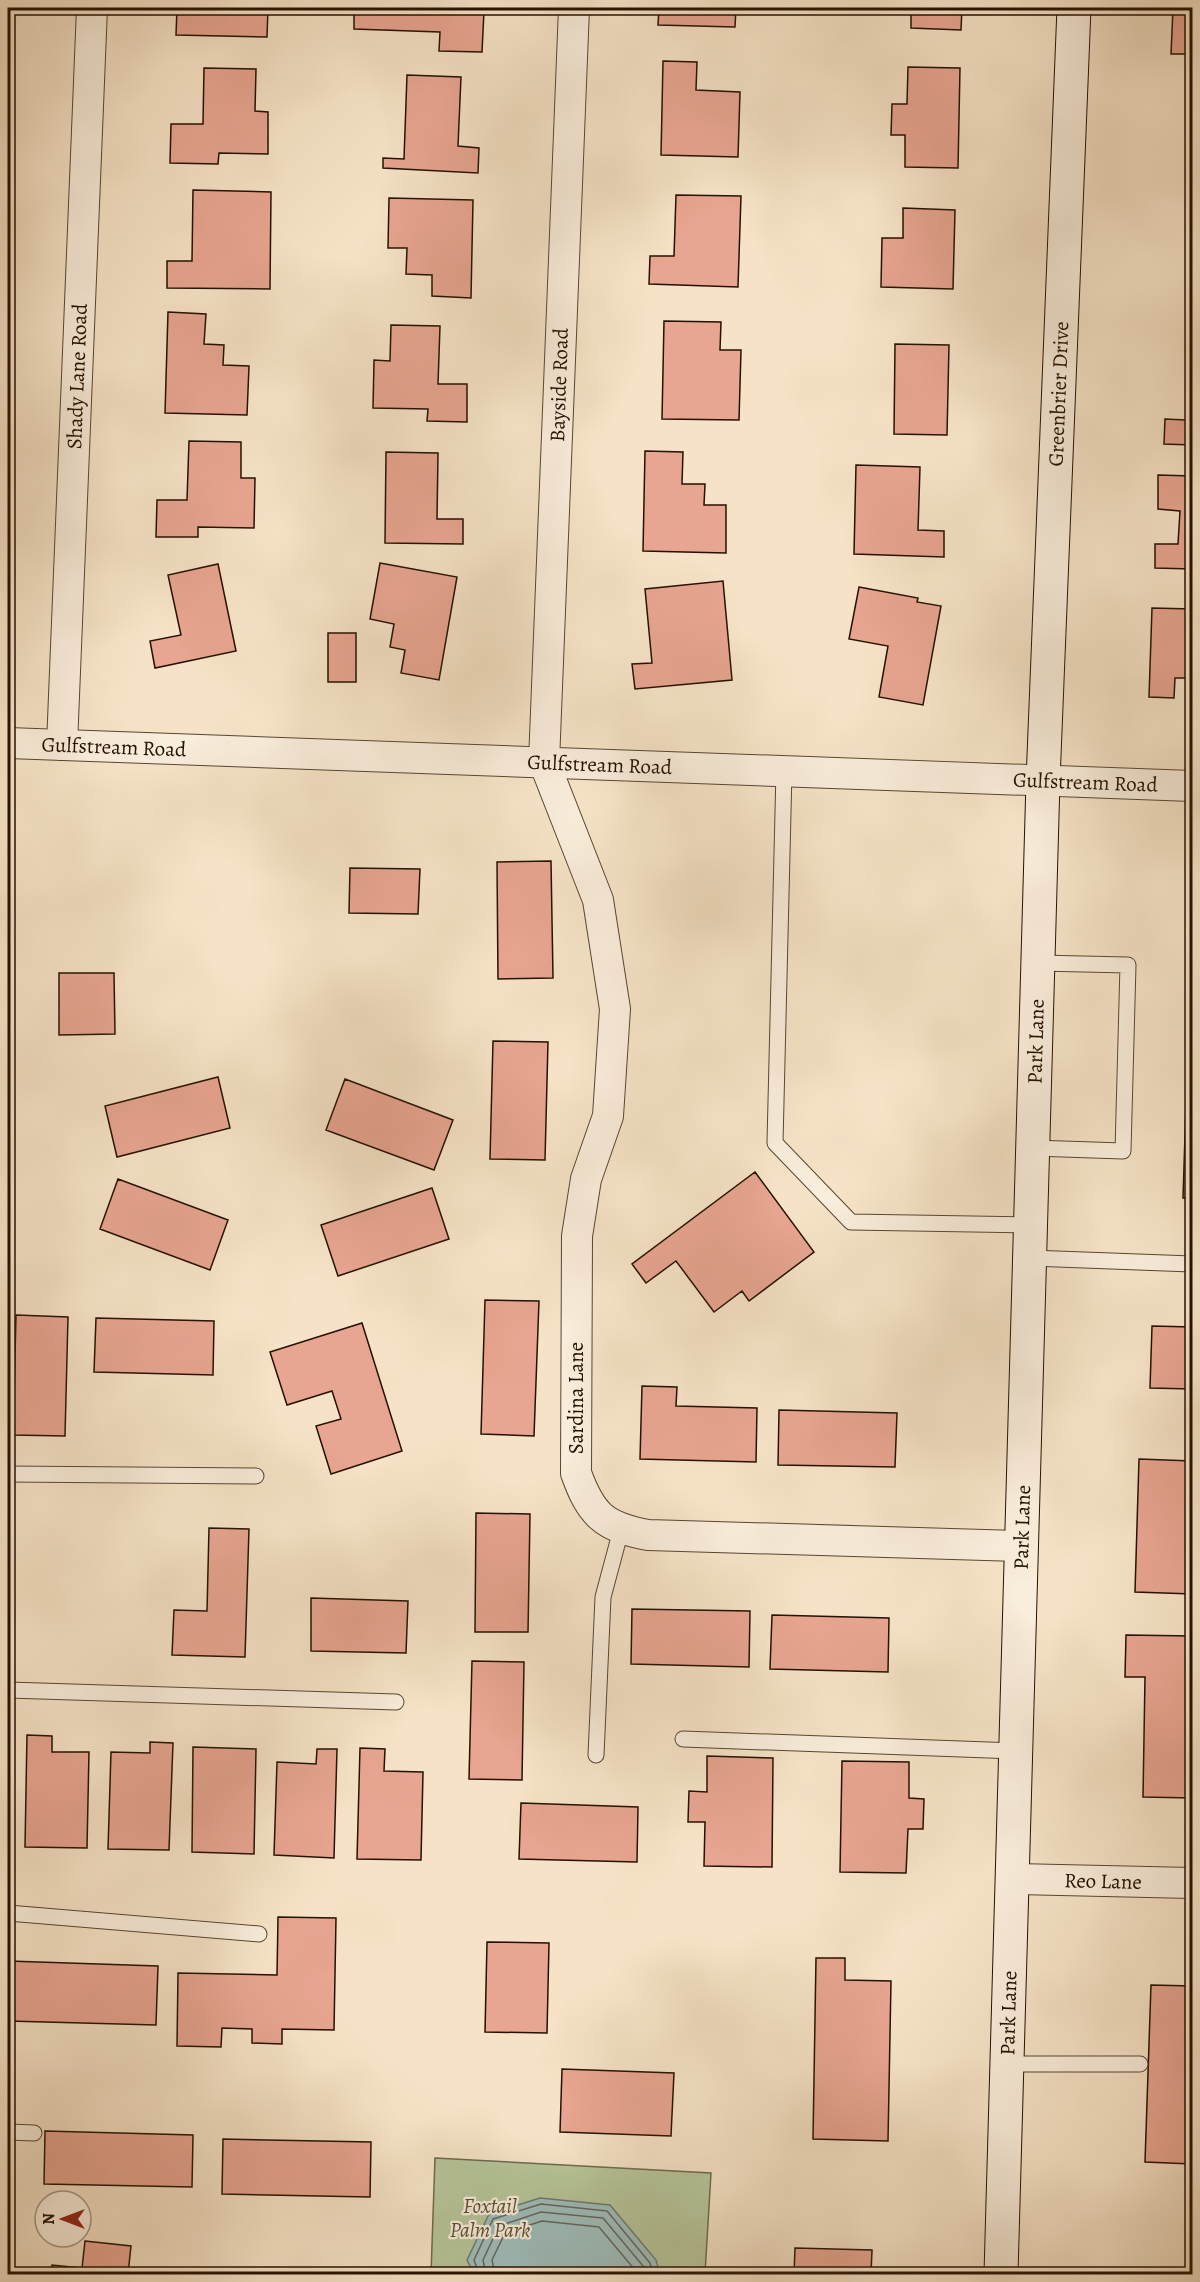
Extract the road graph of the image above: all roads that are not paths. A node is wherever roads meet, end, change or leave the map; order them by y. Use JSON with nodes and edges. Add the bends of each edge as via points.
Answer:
{"nodes":[{"id":1,"x":92,"y":8,"type":"edge"},
{"id":2,"x":574,"y":8,"type":"edge"},
{"id":3,"x":1074,"y":8,"type":"edge"},
{"id":4,"x":8,"y":743,"type":"edge"},
{"id":5,"x":62,"y":745,"type":"junction"},
{"id":6,"x":544,"y":762,"type":"junction"},
{"id":7,"x":784,"y":771,"type":"junction"},
{"id":8,"x":1043,"y":781,"type":"junction"},
{"id":9,"x":1192,"y":786,"type":"edge"},
{"id":10,"x":1038,"y":963,"type":"junction"},
{"id":11,"x":1033,"y":1148,"type":"junction"},
{"id":12,"x":1031,"y":1225,"type":"junction"},
{"id":13,"x":1030,"y":1258,"type":"junction"},
{"id":14,"x":1192,"y":1264,"type":"edge"},
{"id":15,"x":8,"y":1474,"type":"edge"},
{"id":16,"x":256,"y":1476,"type":"dead end"},
{"id":17,"x":621,"y":1530,"type":"junction"},
{"id":18,"x":1022,"y":1546,"type":"junction"},
{"id":19,"x":8,"y":1690,"type":"edge"},
{"id":20,"x":396,"y":1702,"type":"dead end"},
{"id":21,"x":683,"y":1739,"type":"dead end"},
{"id":22,"x":1016,"y":1750,"type":"junction"},
{"id":23,"x":596,"y":1755,"type":"dead end"},
{"id":24,"x":1013,"y":1879,"type":"junction"},
{"id":25,"x":1192,"y":1883,"type":"edge"},
{"id":26,"x":8,"y":1913,"type":"edge"},
{"id":27,"x":259,"y":1934,"type":"dead end"},
{"id":28,"x":1007,"y":2064,"type":"junction"},
{"id":29,"x":1140,"y":2064,"type":"dead end"},
{"id":30,"x":8,"y":2132,"type":"edge"},
{"id":31,"x":34,"y":2133,"type":"dead end"},
{"id":32,"x":1001,"y":2274,"type":"edge"}],
"edges":[{"from":1,"to":5,"type":"street","name":"Shady Lane Road"},
{"from":2,"to":6,"type":"street","name":"Bayside Road"},
{"from":3,"to":8,"type":"street","name":"Greenbrier Drive"},
{"from":4,"to":5,"type":"street","name":"Gulfstream Road"},
{"from":5,"to":6,"type":"street","name":"Gulfstream Road"},
{"from":6,"to":7,"type":"street","name":"Gulfstream Road"},
{"from":6,"to":17,"type":"street","name":"Sardina Lane","via":[[598,900],[615,1009],[608,1116],[586,1179],[577,1236],[576,1473],[585,1497],[600,1516]]},
{"from":7,"to":8,"type":"street","name":"Gulfstream Road"},
{"from":7,"to":12,"type":"lane","via":[[775,1143],[851,1222]]},
{"from":8,"to":9,"type":"street","name":"Gulfstream Road"},
{"from":8,"to":10,"type":"street","name":"Park Lane"},
{"from":10,"to":11,"type":"street","name":"Park Lane"},
{"from":10,"to":11,"type":"lane","via":[[1128,965],[1123,1151]]},
{"from":11,"to":12,"type":"street","name":"Park Lane"},
{"from":12,"to":13,"type":"street","name":"Park Lane"},
{"from":13,"to":14,"type":"lane"},
{"from":13,"to":18,"type":"street","name":"Park Lane"},
{"from":15,"to":16,"type":"lane"},
{"from":17,"to":18,"type":"street","name":"Sardina Lane","via":[[648,1535]]},
{"from":17,"to":23,"type":"lane","via":[[603,1597]]},
{"from":18,"to":22,"type":"street","name":"Park Lane"},
{"from":19,"to":20,"type":"lane"},
{"from":21,"to":22,"type":"lane"},
{"from":22,"to":24,"type":"street","name":"Park Lane"},
{"from":24,"to":25,"type":"street","name":"Reo Lane"},
{"from":24,"to":28,"type":"street","name":"Park Lane"},
{"from":26,"to":27,"type":"lane"},
{"from":28,"to":29,"type":"lane"},
{"from":28,"to":32,"type":"street","name":"Park Lane"},
{"from":30,"to":31,"type":"lane"}]}
